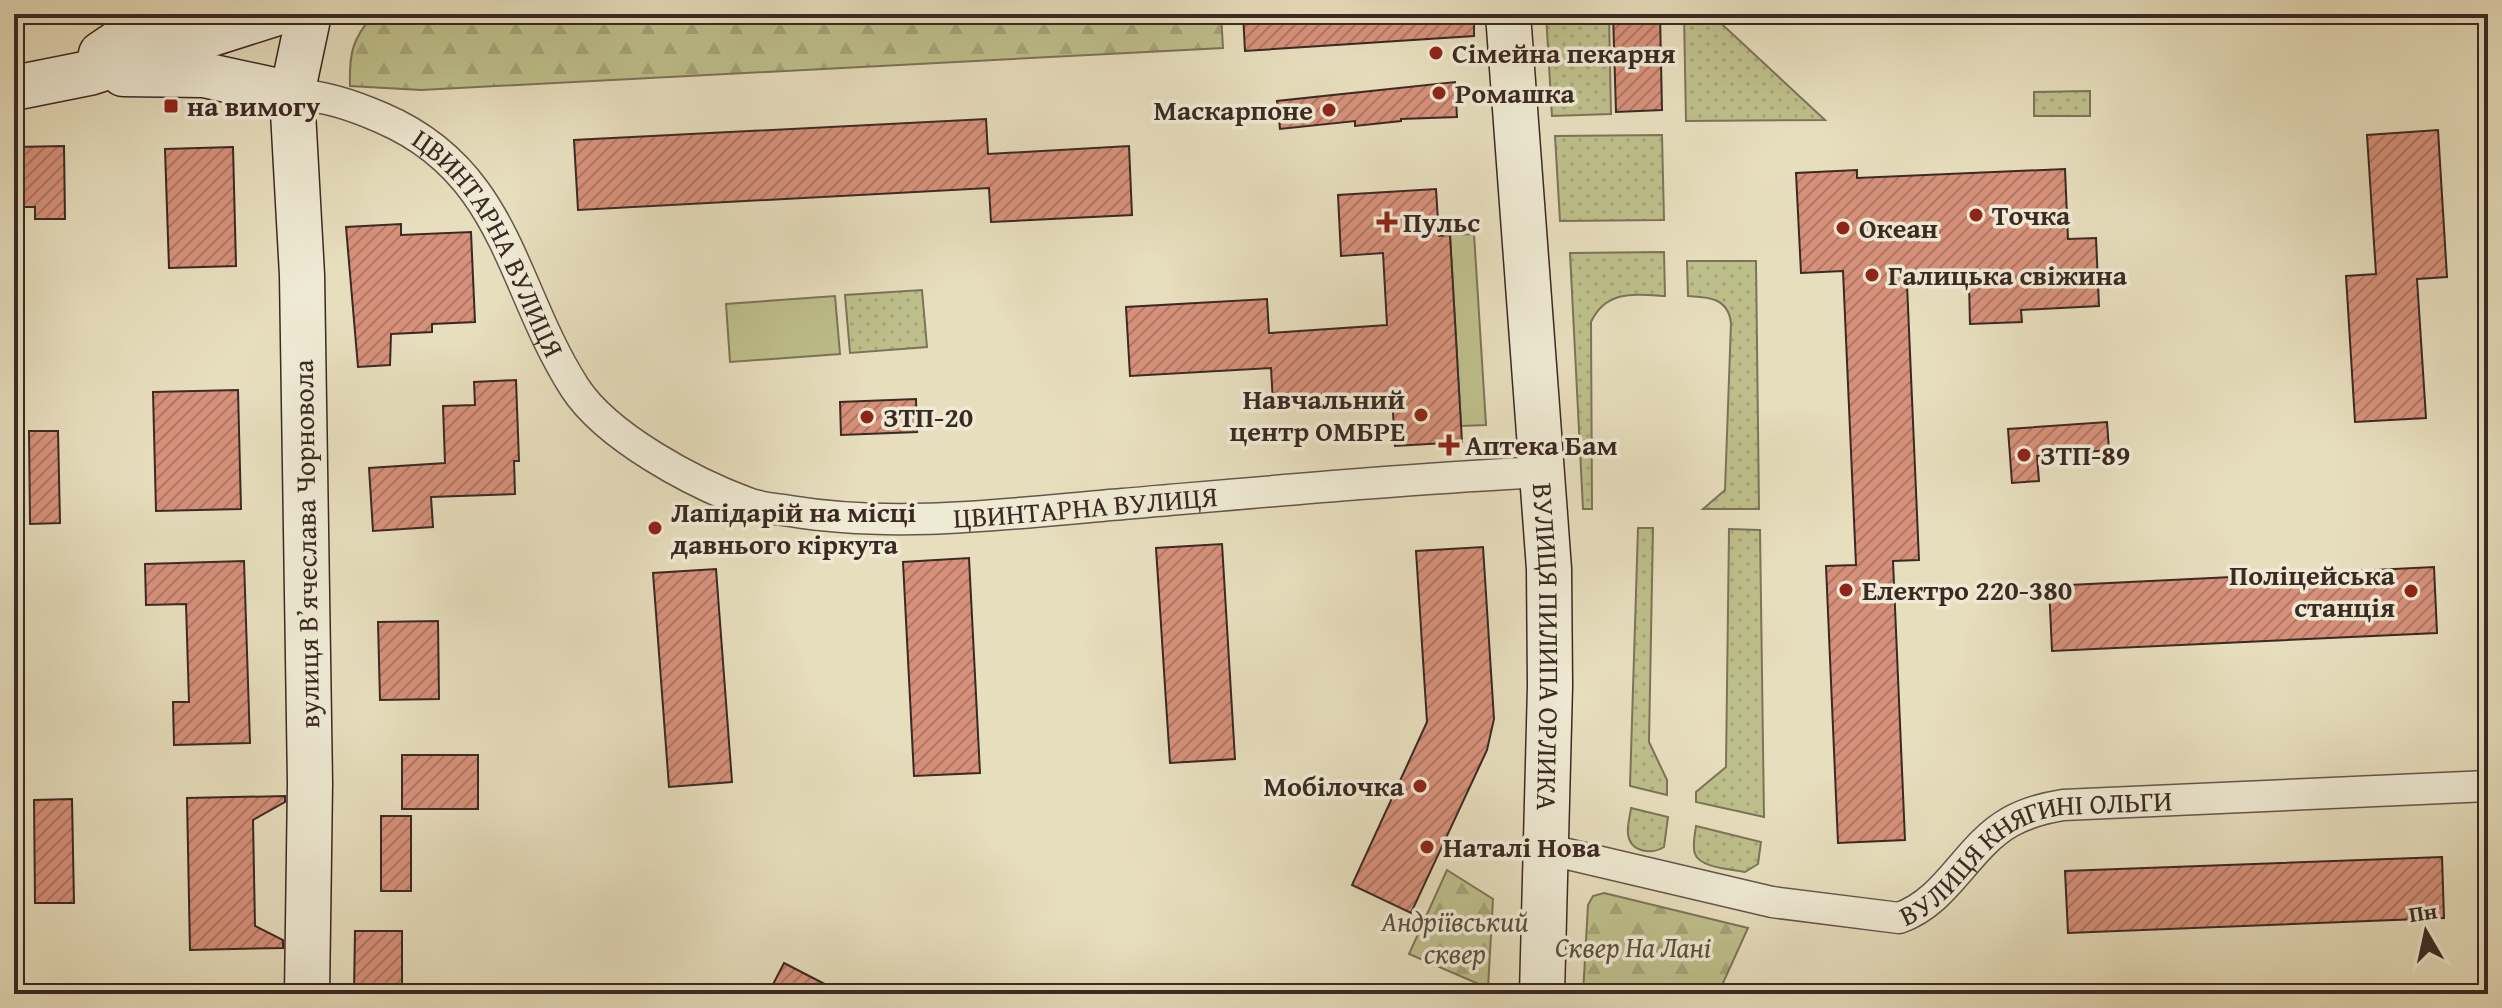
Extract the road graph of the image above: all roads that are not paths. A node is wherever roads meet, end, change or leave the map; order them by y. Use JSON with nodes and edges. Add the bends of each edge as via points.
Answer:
{"nodes":[{"id":1,"x":160,"y":14,"type":"edge"},
{"id":2,"x":309,"y":14,"type":"edge"},
{"id":3,"x":1508,"y":14,"type":"edge"},
{"id":4,"x":263,"y":16,"type":"edge"},
{"id":5,"x":51,"y":81,"type":"edge"},
{"id":6,"x":292,"y":94,"type":"junction"},
{"id":7,"x":1543,"y":472,"type":"junction"},
{"id":8,"x":2488,"y":786,"type":"edge"},
{"id":9,"x":1546,"y":849,"type":"junction"},
{"id":10,"x":307,"y":994,"type":"edge"},
{"id":11,"x":1542,"y":994,"type":"edge"}],
"edges":[{"from":1,"to":5,"type":"main road"},
{"from":2,"to":6,"type":"main road"},
{"from":3,"to":7,"type":"main road","name":"ВУЛИЦЯ ПИЛИПА ОРЛИКА"},
{"from":4,"to":5,"type":"main road"},
{"from":4,"to":6,"type":"main road"},
{"from":5,"to":6,"type":"main road","via":[[204,75]]},
{"from":6,"to":7,"type":"street","name":"ЦВИНТАРНА ВУЛИЦЯ","via":[[350,104],[393,123],[422,138],[460,172],[485,203],[559,358],[587,403],[619,433],[671,468],[750,504],[828,517],[949,516]]},
{"from":6,"to":10,"type":"main road","name":"вулиця Вʼячеслава Чорновола","via":[[302,275],[310,784]]},
{"from":7,"to":9,"type":"main road","name":"ВУЛИЦЯ ПИЛИПА ОРЛИКА","via":[[1550,657]]},
{"from":8,"to":9,"type":"street","name":"ВУЛИЦЯ КНЯГИНІ ОЛЬГИ","via":[[2036,810],[2008,823],[1934,899],[1899,918],[1772,902]]},
{"from":9,"to":11,"type":"main road","name":"ВУЛИЦЯ ПИЛИПА ОРЛИКА"}]}
